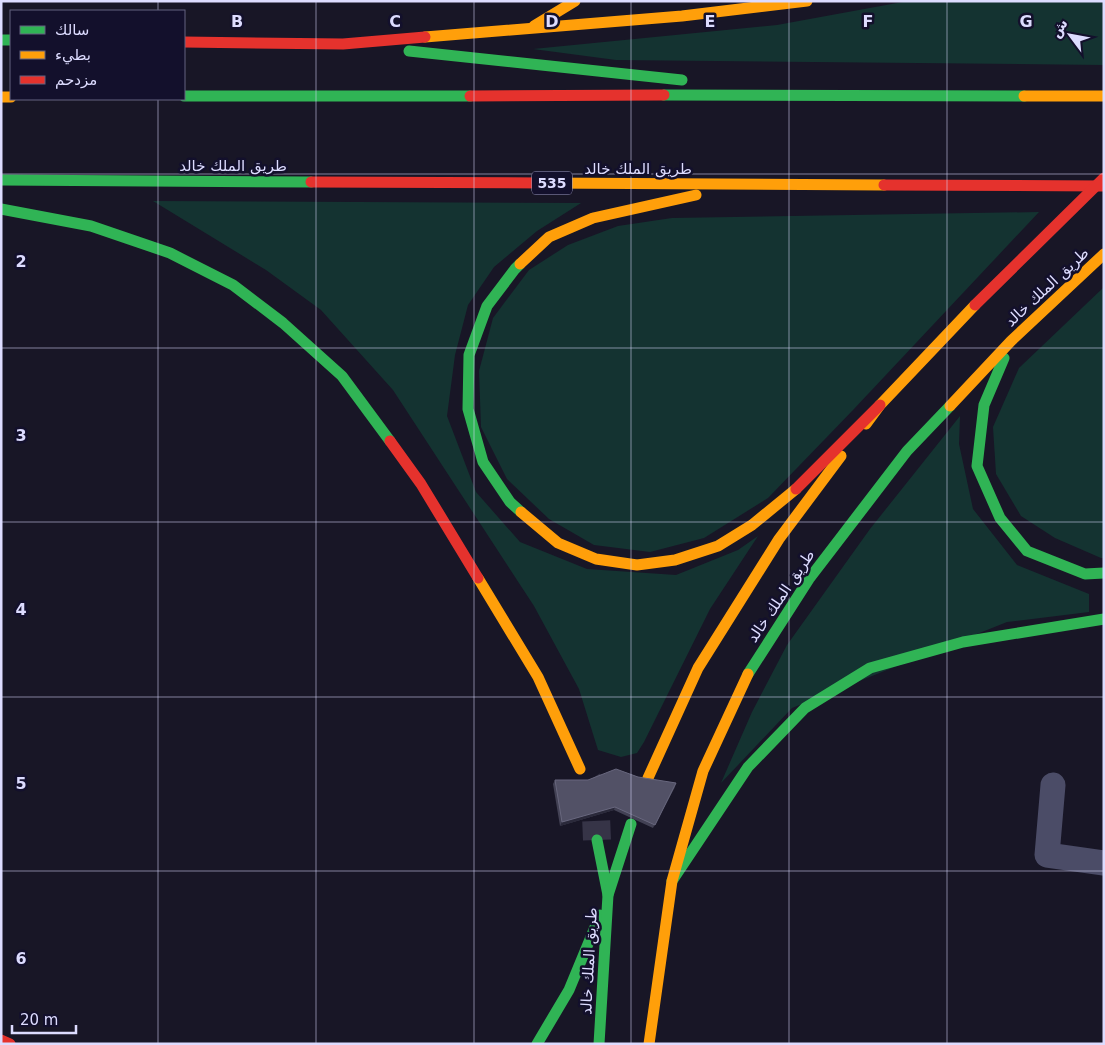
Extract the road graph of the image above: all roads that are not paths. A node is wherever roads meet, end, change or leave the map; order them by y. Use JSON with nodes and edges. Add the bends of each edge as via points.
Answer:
{"nodes":[{"id":1,"x":576,"y":1,"type":"edge"},
{"id":2,"x":791,"y":2,"type":"edge"},
{"id":3,"x":642,"y":8,"type":"dead end"},
{"id":4,"x":633,"y":20,"type":"junction"},
{"id":5,"x":529,"y":29,"type":"junction"},
{"id":6,"x":185,"y":42,"type":"edge"},
{"id":7,"x":343,"y":44,"type":"junction"},
{"id":8,"x":697,"y":81,"type":"dead end"},
{"id":9,"x":727,"y":84,"type":"dead end"},
{"id":10,"x":825,"y":94,"type":"junction"},
{"id":11,"x":185,"y":96,"type":"edge"},
{"id":12,"x":1104,"y":96,"type":"edge"},
{"id":13,"x":1104,"y":178,"type":"edge"},
{"id":14,"x":1,"y":180,"type":"edge"},
{"id":15,"x":745,"y":185,"type":"junction"},
{"id":16,"x":1104,"y":186,"type":"edge"},
{"id":17,"x":1,"y":209,"type":"edge"},
{"id":18,"x":1104,"y":254,"type":"edge"},
{"id":19,"x":1011,"y":341,"type":"junction"},
{"id":20,"x":880,"y":404,"type":"junction"},
{"id":21,"x":1104,"y":573,"type":"edge"},
{"id":22,"x":1104,"y":619,"type":"edge"},
{"id":23,"x":580,"y":769,"type":"tunnel mouth"},
{"id":24,"x":648,"y":778,"type":"edge"},
{"id":25,"x":1053,"y":785,"type":"dead end"},
{"id":26,"x":631,"y":824,"type":"dead end"},
{"id":27,"x":597,"y":840,"type":"tunnel mouth"},
{"id":28,"x":1104,"y":863,"type":"edge"},
{"id":29,"x":672,"y":881,"type":"junction"},
{"id":30,"x":608,"y":895,"type":"junction"},
{"id":31,"x":1,"y":1040,"type":"edge"},
{"id":32,"x":10,"y":1044,"type":"edge"},
{"id":33,"x":537,"y":1044,"type":"edge"},
{"id":34,"x":599,"y":1044,"type":"edge"},
{"id":35,"x":649,"y":1044,"type":"edge"}],
"edges":[{"from":1,"to":5,"type":"main road"},
{"from":2,"to":4,"type":"main road"},
{"from":3,"to":4,"type":"main road"},
{"from":4,"to":5,"type":"main road"},
{"from":5,"to":7,"type":"main road"},
{"from":6,"to":7,"type":"main road"},
{"from":7,"to":8,"type":"main road"},
{"from":9,"to":10,"type":"main road"},
{"from":10,"to":11,"type":"main road"},
{"from":10,"to":12,"type":"main road"},
{"from":13,"to":20,"type":"main road","name":"طريق الملك خالد","bridge":true},
{"from":14,"to":15,"type":"main road","name":"طريق الملك خالد","number":"535"},
{"from":15,"to":16,"type":"main road","name":"طريق الملك خالد","number":"535"},
{"from":15,"to":20,"type":"main road","via":[[593,218],[550,238],[515,269],[487,306],[469,355],[468,409],[483,462],[510,502],[558,542],[596,559],[637,565],[675,560],[718,546],[752,525],[790,495]]},
{"from":17,"to":23,"type":"main road","via":[[91,226],[170,253],[233,285],[283,323],[342,376],[421,484],[538,676]]},
{"from":18,"to":19,"type":"main road","name":"طريق الملك خالد"},
{"from":19,"to":21,"type":"main road","via":[[984,405],[977,466],[1000,518],[1027,551],[1085,574]]},
{"from":19,"to":29,"type":"main road","name":"طريق الملك خالد","via":[[907,451],[808,579],[750,669],[703,771]]},
{"from":20,"to":24,"type":"main road","name":"طريق الملك خالد","via":[[779,539],[698,668]]},
{"from":22,"to":29,"type":"main road","via":[[963,642],[870,668],[805,708],[748,767]]},
{"from":25,"to":28,"type":"street","via":[[1047,855]]},
{"from":26,"to":30,"type":"main road","name":"طريق الملك خالد"},
{"from":27,"to":30,"type":"main road"},
{"from":29,"to":35,"type":"main road","name":"طريق الملك خالد"},
{"from":30,"to":33,"type":"main road","via":[[569,990]]},
{"from":30,"to":34,"type":"main road","name":"طريق الملك خالد"},
{"from":31,"to":32,"type":"main road"}]}
